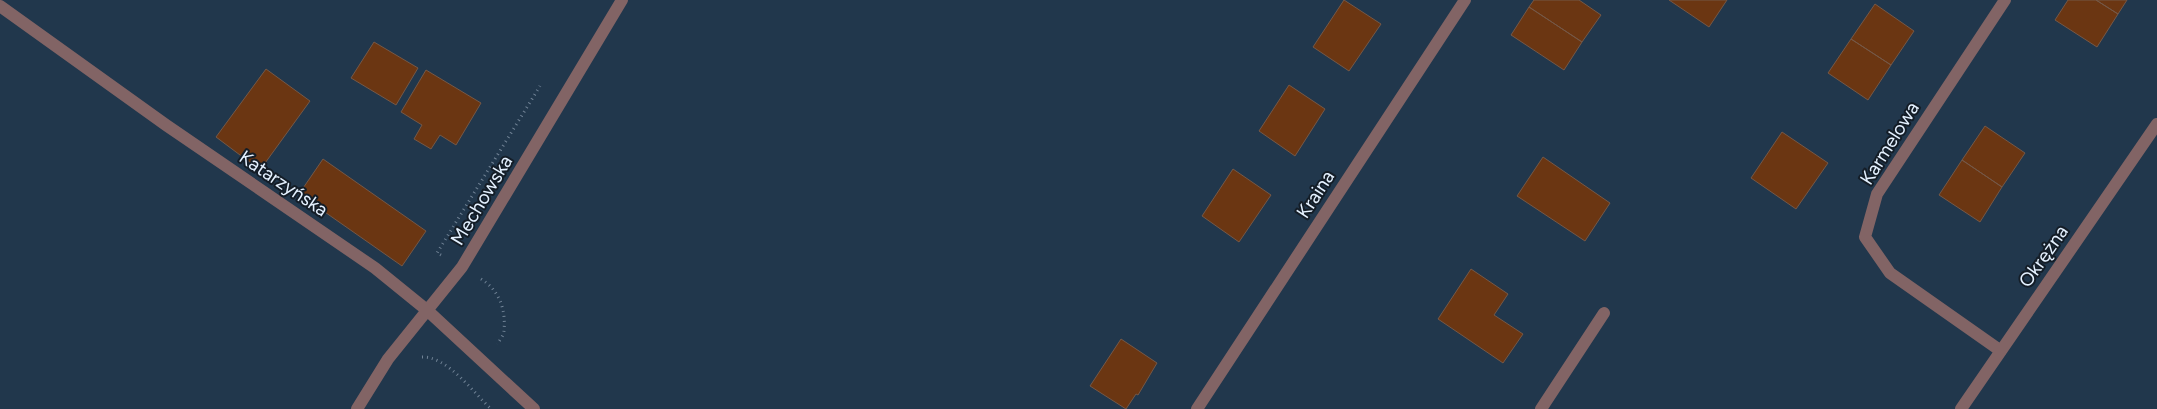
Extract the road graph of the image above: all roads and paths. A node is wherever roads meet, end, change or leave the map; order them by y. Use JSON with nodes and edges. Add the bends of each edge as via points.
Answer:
{"nodes":[{"id":1,"x":622,"y":0,"type":"edge"},
{"id":2,"x":1465,"y":0,"type":"edge"},
{"id":3,"x":2005,"y":0,"type":"edge"},
{"id":4,"x":0,"y":6,"type":"edge"},
{"id":5,"x":2157,"y":124,"type":"edge"},
{"id":6,"x":428,"y":311,"type":"junction"},
{"id":7,"x":1604,"y":312,"type":"dead end"},
{"id":8,"x":2001,"y":351,"type":"junction"},
{"id":9,"x":465,"y":383,"type":"dead end"},
{"id":10,"x":357,"y":409,"type":"edge"},
{"id":11,"x":491,"y":409,"type":"edge"},
{"id":12,"x":534,"y":409,"type":"edge"},
{"id":13,"x":1197,"y":409,"type":"edge"},
{"id":14,"x":1542,"y":409,"type":"edge"},
{"id":15,"x":1961,"y":409,"type":"edge"}],
"edges":[{"from":1,"to":6,"type":"street","name":"Mechowska","via":[[462,267]]},
{"from":2,"to":13,"type":"street","name":"Kraina"},
{"from":3,"to":8,"type":"street","name":"Karmelowa","via":[[1877,194],[1865,237],[1890,273]]},
{"from":4,"to":6,"type":"street","name":"Katarzyńska","via":[[375,268]]},
{"from":5,"to":8,"type":"street","name":"Okrężna"},
{"from":6,"to":10,"type":"street","name":"Mechowska","via":[[388,359]]},
{"from":6,"to":12,"type":"street","name":"Katarzyńska"},
{"from":7,"to":14,"type":"street"},
{"from":8,"to":15,"type":"street","name":"Okrężna"},
{"from":9,"to":11,"type":"path"}]}
